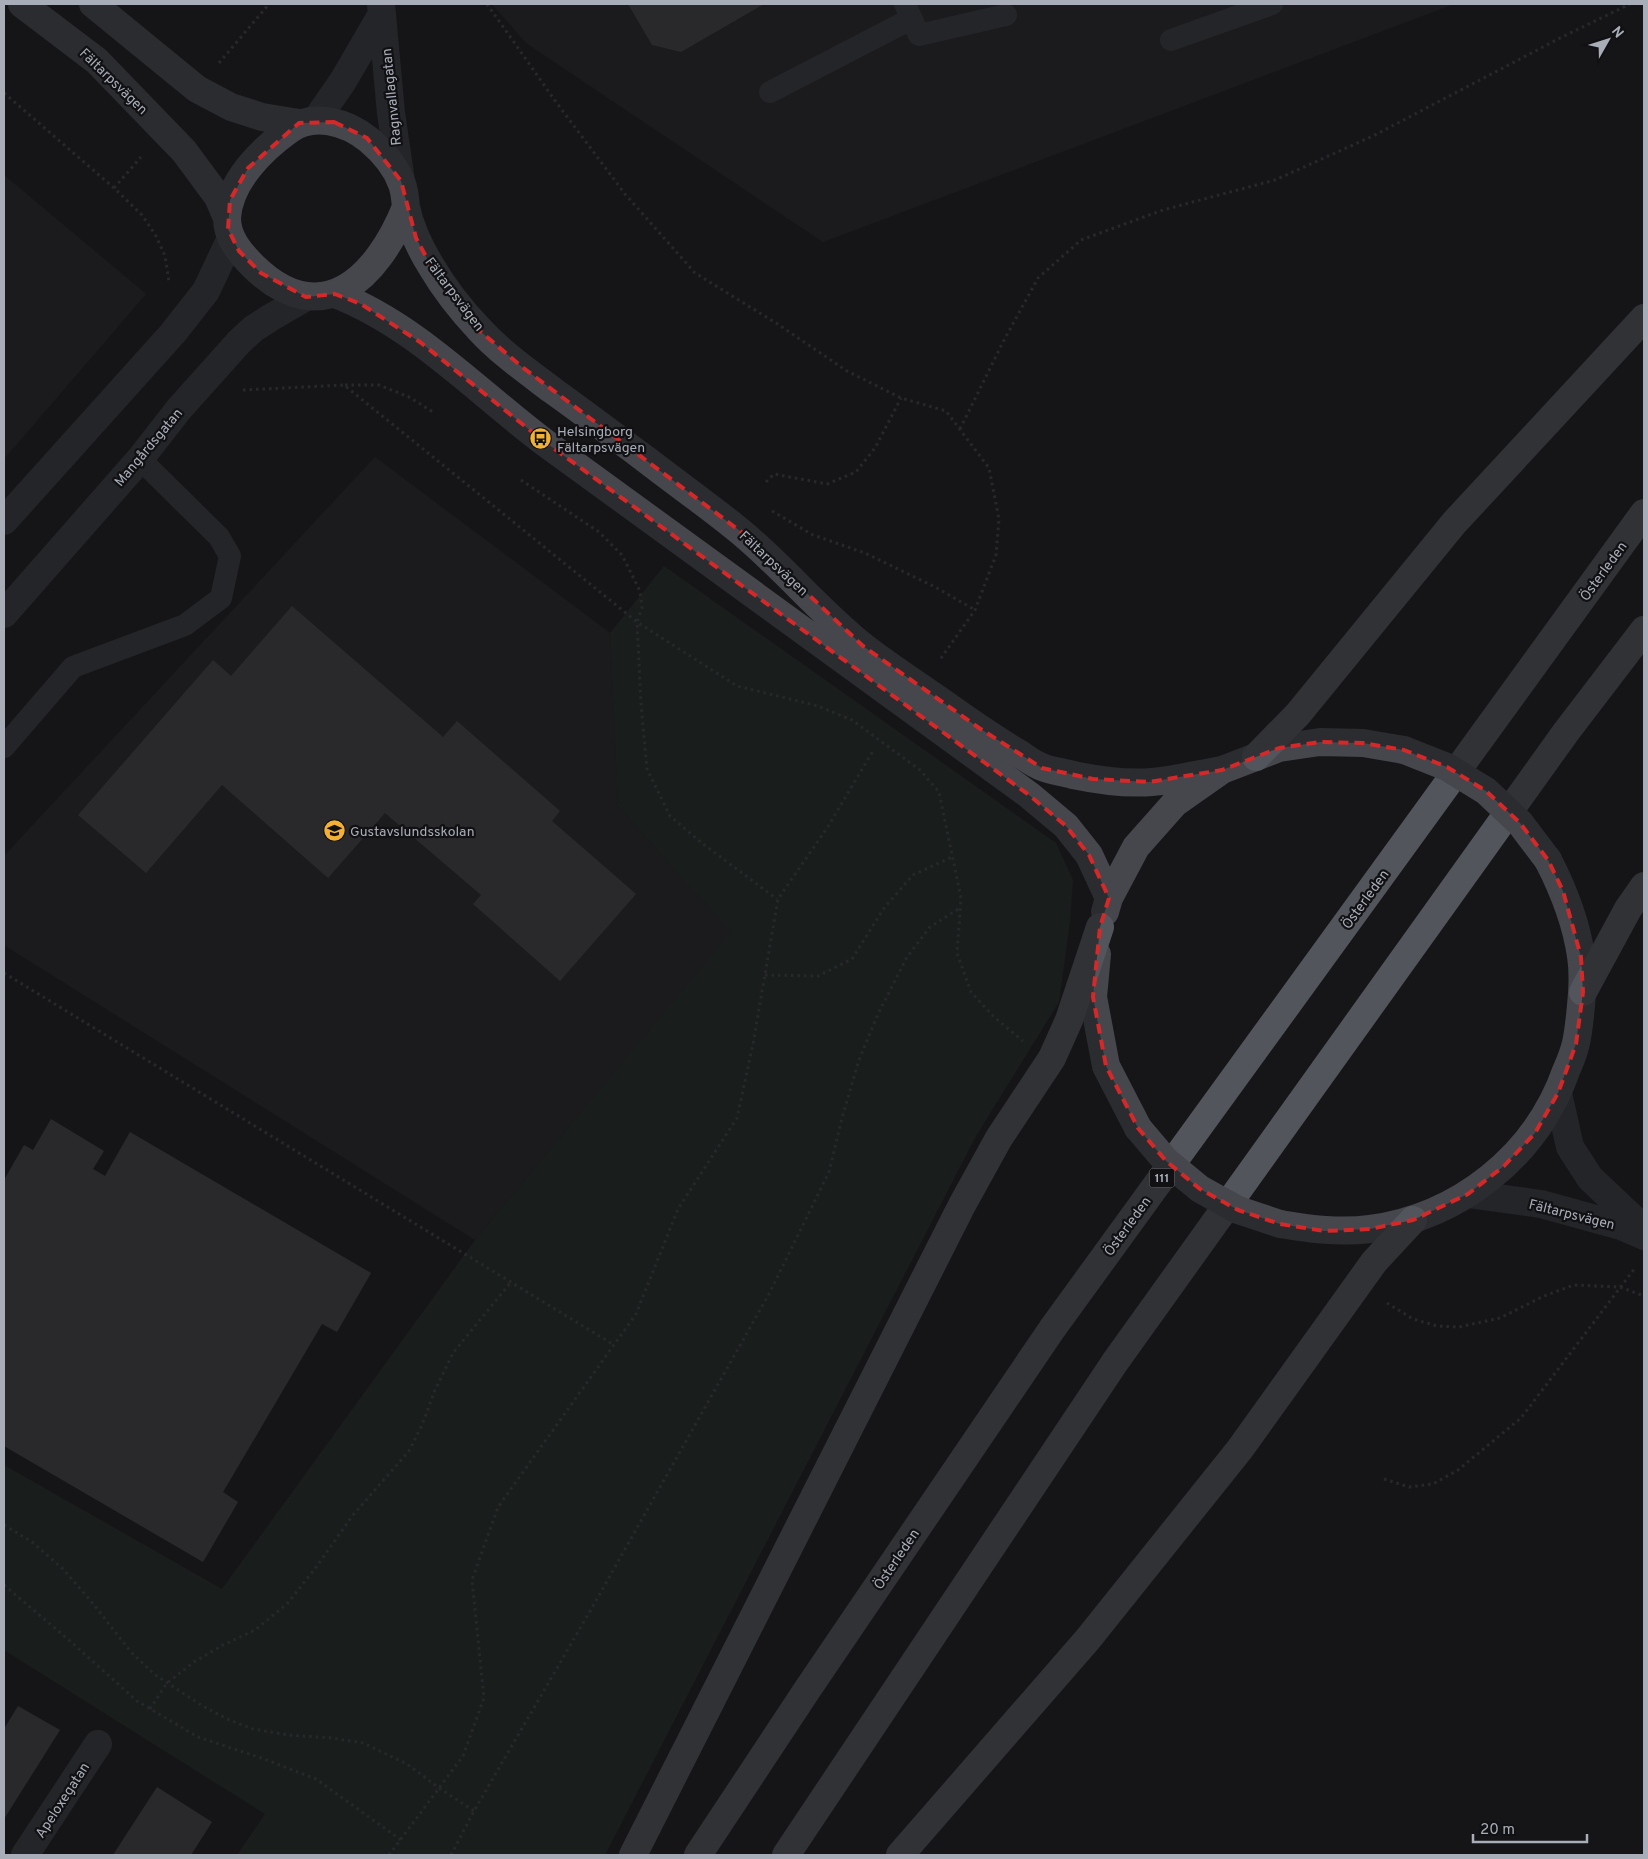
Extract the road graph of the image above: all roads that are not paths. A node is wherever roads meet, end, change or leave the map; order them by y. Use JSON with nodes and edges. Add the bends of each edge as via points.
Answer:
{"nodes":[{"id":1,"x":22,"y":4,"type":"edge"},
{"id":2,"x":93,"y":4,"type":"edge"},
{"id":3,"x":1272,"y":4,"type":"edge"},
{"id":4,"x":382,"y":9,"type":"edge"},
{"id":5,"x":908,"y":11,"type":"edge"},
{"id":6,"x":1006,"y":15,"type":"dead end"},
{"id":7,"x":1171,"y":40,"type":"dead end"},
{"id":8,"x":770,"y":92,"type":"dead end"},
{"id":9,"x":307,"y":121,"type":"junction"},
{"id":10,"x":404,"y":194,"type":"junction"},
{"id":11,"x":229,"y":228,"type":"junction"},
{"id":12,"x":335,"y":294,"type":"junction"},
{"id":13,"x":306,"y":297,"type":"junction"},
{"id":14,"x":1644,"y":318,"type":"edge"},
{"id":15,"x":140,"y":459,"type":"junction"},
{"id":16,"x":1644,"y":513,"type":"edge"},
{"id":17,"x":4,"y":520,"type":"edge"},
{"id":18,"x":4,"y":614,"type":"edge"},
{"id":19,"x":1644,"y":630,"type":"edge"},
{"id":20,"x":4,"y":747,"type":"edge"},
{"id":21,"x":1256,"y":757,"type":"junction"},
{"id":22,"x":1222,"y":770,"type":"junction"},
{"id":23,"x":1644,"y":886,"type":"edge"},
{"id":24,"x":1109,"y":898,"type":"junction"},
{"id":25,"x":1100,"y":928,"type":"junction"},
{"id":26,"x":1583,"y":992,"type":"junction"},
{"id":27,"x":1558,"y":1093,"type":"junction"},
{"id":28,"x":1468,"y":1194,"type":"junction"},
{"id":29,"x":1413,"y":1220,"type":"junction"},
{"id":30,"x":1644,"y":1229,"type":"edge"},
{"id":31,"x":1644,"y":1236,"type":"edge"},
{"id":32,"x":98,"y":1744,"type":"dead end"},
{"id":33,"x":26,"y":1855,"type":"edge"},
{"id":34,"x":633,"y":1855,"type":"edge"},
{"id":35,"x":698,"y":1855,"type":"edge"},
{"id":36,"x":786,"y":1855,"type":"edge"},
{"id":37,"x":900,"y":1855,"type":"edge"}],
"edges":[{"from":1,"to":11,"type":"main road","name":"Fältarpsvägen","via":[[97,61],[184,151],[218,197]]},
{"from":2,"to":9,"type":"main road","via":[[197,89],[231,107],[262,117]]},
{"from":3,"to":7,"type":"lane"},
{"from":4,"to":9,"type":"street","name":"Ragnvallagatan","via":[[343,81]]},
{"from":4,"to":10,"type":"street","name":"Ragnvallagatan"},
{"from":5,"to":6,"type":"lane","via":[[919,35]]},
{"from":5,"to":8,"type":"lane"},
{"from":9,"to":10,"type":"main road","via":[[334,122],[367,138],[387,159]]},
{"from":9,"to":11,"type":"main road","via":[[277,138],[248,168],[230,200]]},
{"from":10,"to":12,"type":"main road","via":[[398,228],[376,262],[351,285]]},
{"from":10,"to":22,"type":"main road","name":"Fältarpsvägen","via":[[416,238],[431,266],[480,331],[522,367],[744,534],[863,646],[979,728],[1042,768],[1092,779],[1149,782]]},
{"from":11,"to":13,"type":"main road","via":[[240,250],[261,273]]},
{"from":11,"to":17,"type":"street","via":[[206,291],[173,333]]},
{"from":12,"to":13,"type":"main road"},
{"from":12,"to":24,"type":"main road","via":[[361,304],[420,342],[541,439],[1029,795],[1066,826],[1089,855]]},
{"from":13,"to":15,"type":"street","name":"Mangårdsgatan","via":[[253,329],[239,342],[179,409]]},
{"from":14,"to":21,"type":"main road","via":[[1454,523],[1298,714]]},
{"from":15,"to":18,"type":"street","name":"Mangårdsgatan"},
{"from":15,"to":20,"type":"lane","via":[[220,537],[230,556],[221,598],[185,625],[73,667]]},
{"from":16,"to":35,"type":"main road","name":"Österleden","number":"111","via":[[1052,1329]]},
{"from":19,"to":36,"type":"main road","via":[[1560,740],[1115,1362]]},
{"from":21,"to":22,"type":"main road"},
{"from":21,"to":26,"type":"main road","bridge":true,"via":[[1279,748],[1320,742],[1363,742],[1404,750],[1447,767],[1486,791],[1520,823],[1548,860],[1564,890],[1581,957]]},
{"from":22,"to":24,"type":"main road","via":[[1175,803],[1155,825],[1136,847]]},
{"from":23,"to":26,"type":"main road"},
{"from":24,"to":25,"type":"main road"},
{"from":25,"to":29,"type":"main road","bridge":true,"via":[[1093,997],[1106,1066],[1138,1128],[1166,1161],[1200,1189],[1238,1210],[1280,1224],[1324,1231],[1370,1229]]},
{"from":25,"to":34,"type":"main road","via":[[1069,1020],[1052,1058],[999,1138],[962,1205]]},
{"from":26,"to":27,"type":"main road","via":[[1576,1044]]},
{"from":27,"to":28,"type":"main road","via":[[1535,1132],[1504,1166]]},
{"from":27,"to":30,"type":"street","name":"Fältarpsvägen","via":[[1570,1147],[1590,1178]]},
{"from":28,"to":29,"type":"main road"},
{"from":28,"to":31,"type":"street","name":"Fältarpsvägen","via":[[1541,1204],[1621,1226]]},
{"from":29,"to":37,"type":"main road","via":[[1374,1262],[1240,1449],[1088,1639]]},
{"from":32,"to":33,"type":"street","name":"Apeloxegatan"}]}
